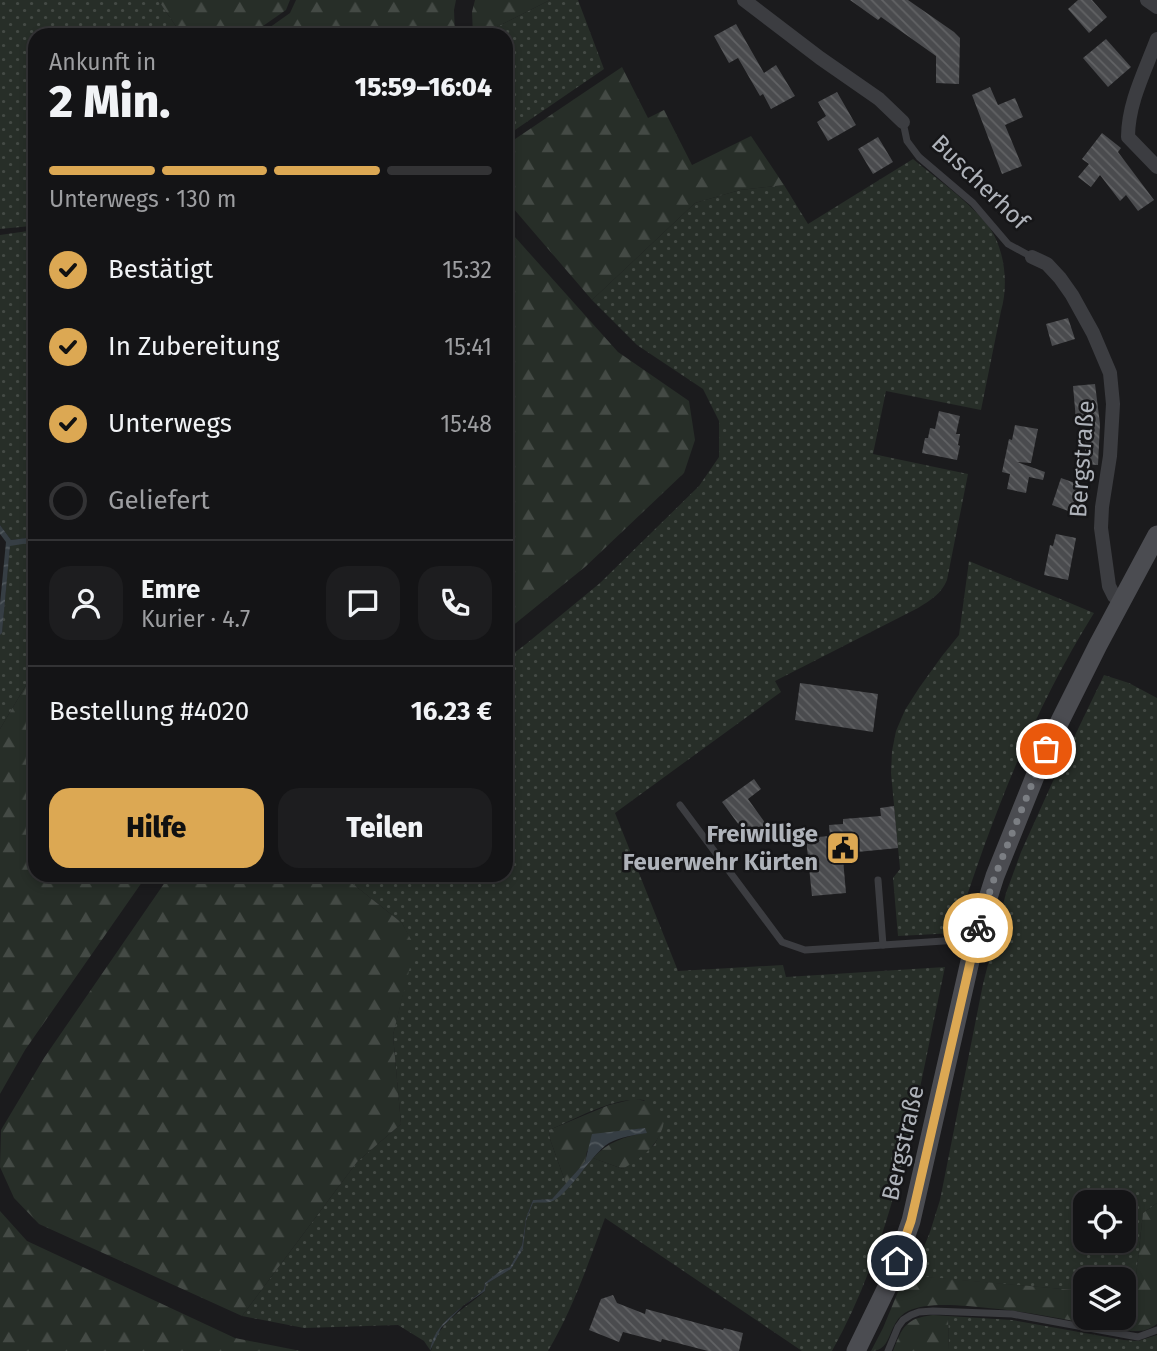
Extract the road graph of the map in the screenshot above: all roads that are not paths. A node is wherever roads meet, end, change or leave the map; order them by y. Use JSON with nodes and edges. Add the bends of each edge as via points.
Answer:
{"nodes":[{"id":1,"x":744,"y":0,"type":"edge"},
{"id":2,"x":1147,"y":0,"type":"edge"},
{"id":3,"x":1157,"y":7,"type":"edge"},
{"id":4,"x":1157,"y":39,"type":"edge"},
{"id":5,"x":902,"y":122,"type":"joint"},
{"id":6,"x":1157,"y":167,"type":"edge"},
{"id":7,"x":1032,"y":257,"type":"joint"},
{"id":8,"x":1157,"y":535,"type":"edge"},
{"id":9,"x":1122,"y":603,"type":"junction"},
{"id":10,"x":680,"y":805,"type":"dead end"},
{"id":11,"x":878,"y":880,"type":"dead end"},
{"id":12,"x":975,"y":939,"type":"junction"},
{"id":13,"x":883,"y":945,"type":"junction"},
{"id":14,"x":1157,"y":1329,"type":"edge"},
{"id":15,"x":856,"y":1351,"type":"edge"},
{"id":16,"x":888,"y":1351,"type":"edge"}],
"edges":[{"from":1,"to":5,"type":"street","name":"Buscherhof","via":[[879,99]]},
{"from":2,"to":3,"type":"street"},
{"from":4,"to":6,"type":"street","via":[[1130,108],[1128,136]]},
{"from":5,"to":7,"type":"lane","name":"Buscherhof","via":[[907,141],[919,157],[973,203],[1008,244]]},
{"from":7,"to":9,"type":"street","name":"Bergstraße","via":[[1046,264],[1072,295],[1110,373],[1113,417],[1101,528],[1109,586]]},
{"from":8,"to":9,"type":"main road","name":"Bergstraße"},
{"from":9,"to":12,"type":"main road","name":"Bergstraße","via":[[1046,749]]},
{"from":10,"to":13,"type":"lane","via":[[782,942],[804,950]]},
{"from":11,"to":13,"type":"lane"},
{"from":12,"to":13,"type":"lane"},
{"from":12,"to":15,"type":"main road","name":"Bergstraße","via":[[911,1221],[890,1281]]},
{"from":14,"to":16,"type":"lane","via":[[1138,1337],[1012,1314],[919,1311],[903,1320]]}]}
